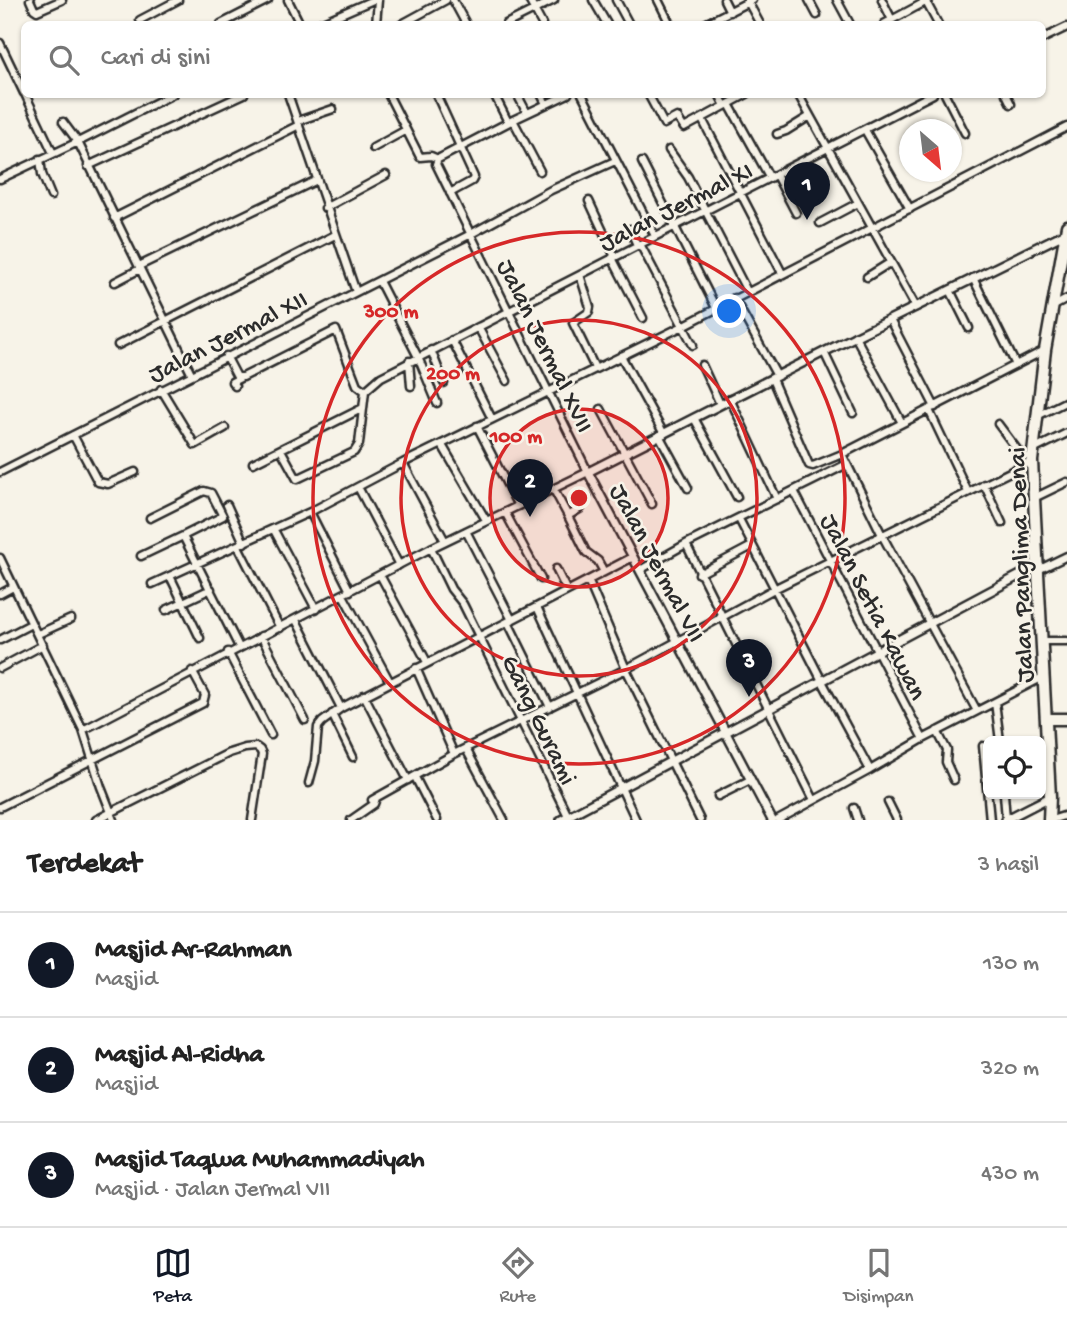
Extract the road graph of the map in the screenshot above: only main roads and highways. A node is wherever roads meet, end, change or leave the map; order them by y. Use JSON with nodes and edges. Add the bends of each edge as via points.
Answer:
{"nodes":[{"id":1,"x":1066,"y":230,"type":"edge"},
{"id":2,"x":1046,"y":719,"type":"junction"},
{"id":3,"x":1067,"y":719,"type":"edge"},
{"id":4,"x":1050,"y":820,"type":"edge"}],
"edges":[{"from":1,"to":2,"type":"main road","name":"Jalan Panglima Denai","via":[[1033,456]]},
{"from":2,"to":3,"type":"main road"},
{"from":2,"to":4,"type":"main road","name":"Jalan Panglima Denai"}]}
